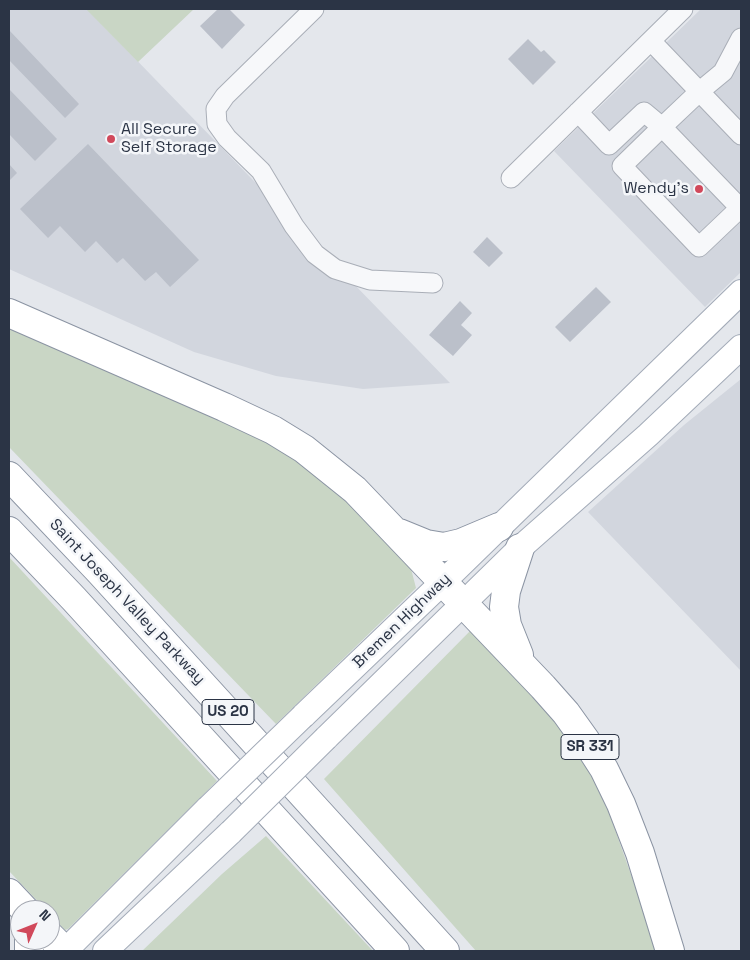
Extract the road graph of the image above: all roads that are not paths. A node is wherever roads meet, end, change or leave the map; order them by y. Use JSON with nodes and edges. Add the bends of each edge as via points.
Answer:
{"nodes":[{"id":1,"x":314,"y":9,"type":"edge"},
{"id":2,"x":683,"y":9,"type":"edge"},
{"id":3,"x":741,"y":38,"type":"edge"},
{"id":4,"x":651,"y":41,"type":"junction"},
{"id":5,"x":700,"y":91,"type":"junction"},
{"id":6,"x":578,"y":112,"type":"junction"},
{"id":7,"x":662,"y":127,"type":"junction"},
{"id":8,"x":741,"y":135,"type":"edge"},
{"id":9,"x":511,"y":178,"type":"dead end"},
{"id":10,"x":433,"y":283,"type":"dead end"},
{"id":11,"x":741,"y":292,"type":"edge"},
{"id":12,"x":9,"y":313,"type":"edge"},
{"id":13,"x":741,"y":347,"type":"edge"},
{"id":14,"x":9,"y":476,"type":"edge"},
{"id":15,"x":499,"y":527,"type":"junction"},
{"id":16,"x":9,"y":530,"type":"edge"},
{"id":17,"x":396,"y":532,"type":"junction"},
{"id":18,"x":520,"y":548,"type":"junction"},
{"id":19,"x":444,"y":582,"type":"junction"},
{"id":20,"x":464,"y":604,"type":"junction"},
{"id":21,"x":524,"y":666,"type":"junction"},
{"id":22,"x":65,"y":951,"type":"edge"},
{"id":23,"x":105,"y":951,"type":"edge"},
{"id":24,"x":395,"y":951,"type":"edge"},
{"id":25,"x":445,"y":951,"type":"edge"},
{"id":26,"x":670,"y":951,"type":"edge"}],
"edges":[{"from":1,"to":10,"type":"street","via":[[225,96],[216,109],[217,124],[261,171],[315,254],[335,270],[370,280]]},
{"from":2,"to":4,"type":"street"},
{"from":3,"to":5,"type":"street","via":[[723,72]]},
{"from":4,"to":5,"type":"street"},
{"from":4,"to":6,"type":"street"},
{"from":5,"to":7,"type":"street"},
{"from":5,"to":8,"type":"street"},
{"from":6,"to":7,"type":"street","via":[[609,145],[644,112]]},
{"from":6,"to":9,"type":"street"},
{"from":7,"to":7,"type":"street","via":[[740,208],[699,247],[622,166]]},
{"from":11,"to":15,"type":"main road","name":"Bremen Highway"},
{"from":12,"to":17,"type":"highway","via":[[273,430],[333,471]]},
{"from":13,"to":18,"type":"main road","name":"Bremen Highway","via":[[648,435]]},
{"from":14,"to":25,"type":"highway","name":"Saint Joseph Valley Parkway","number":"US 20"},
{"from":15,"to":17,"type":"highway","via":[[444,547],[426,544]]},
{"from":15,"to":19,"type":"main road","name":"Bremen Highway"},
{"from":16,"to":24,"type":"highway","number":"US 20"},
{"from":17,"to":19,"type":"highway"},
{"from":18,"to":20,"type":"main road","name":"Bremen Highway"},
{"from":18,"to":21,"type":"highway","via":[[504,607],[506,625]]},
{"from":19,"to":20,"type":"highway","number":"SR 331"},
{"from":19,"to":22,"type":"main road","name":"Bremen Highway","bridge":true,"via":[[208,808]]},
{"from":20,"to":21,"type":"highway","number":"SR 331"},
{"from":20,"to":23,"type":"main road","name":"Bremen Highway","bridge":true},
{"from":21,"to":26,"type":"highway","number":"SR 331","via":[[566,713],[604,769],[640,853]]}]}
